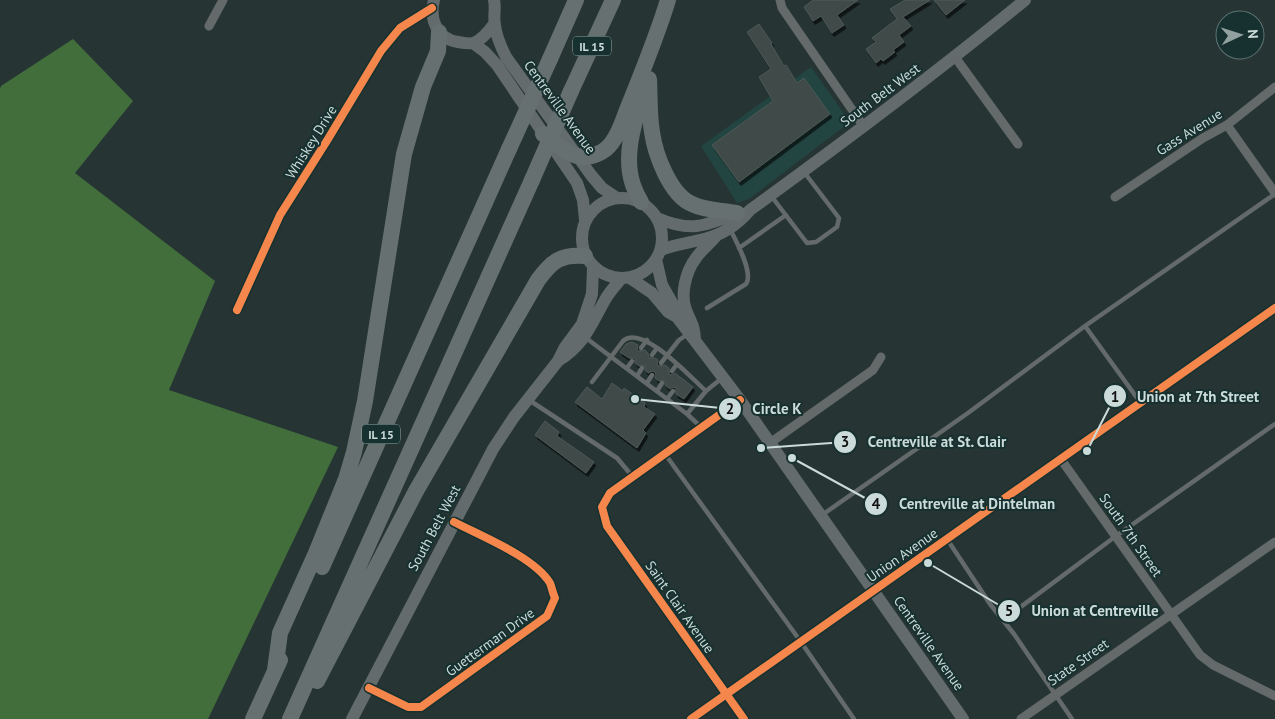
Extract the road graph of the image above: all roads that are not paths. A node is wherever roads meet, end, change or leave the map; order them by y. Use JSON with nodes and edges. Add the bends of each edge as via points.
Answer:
{"nodes":[{"id":1,"x":222,"y":0,"type":"edge"},
{"id":2,"x":494,"y":0,"type":"edge"},
{"id":3,"x":576,"y":0,"type":"edge"},
{"id":4,"x":613,"y":0,"type":"edge"},
{"id":5,"x":668,"y":0,"type":"edge"},
{"id":6,"x":780,"y":0,"type":"edge"},
{"id":7,"x":1025,"y":0,"type":"edge"},
{"id":8,"x":433,"y":4,"type":"edge"},
{"id":9,"x":417,"y":18,"type":"junction"},
{"id":10,"x":661,"y":22,"type":"junction"},
{"id":11,"x":494,"y":24,"type":"junction"},
{"id":12,"x":210,"y":26,"type":"dead end"},
{"id":13,"x":437,"y":28,"type":"junction"},
{"id":14,"x":473,"y":43,"type":"junction"},
{"id":15,"x":955,"y":57,"type":"junction"},
{"id":16,"x":649,"y":79,"type":"junction"},
{"id":17,"x":1275,"y":88,"type":"edge"},
{"id":18,"x":1228,"y":125,"type":"junction"},
{"id":19,"x":864,"y":127,"type":"junction"},
{"id":20,"x":543,"y":134,"type":"junction"},
{"id":21,"x":1018,"y":144,"type":"dead end"},
{"id":22,"x":577,"y":156,"type":"junction"},
{"id":23,"x":803,"y":171,"type":"junction"},
{"id":24,"x":1275,"y":193,"type":"edge"},
{"id":25,"x":771,"y":195,"type":"junction"},
{"id":26,"x":1115,"y":197,"type":"dead end"},
{"id":27,"x":617,"y":198,"type":"junction"},
{"id":28,"x":641,"y":202,"type":"junction"},
{"id":29,"x":786,"y":216,"type":"junction"},
{"id":30,"x":735,"y":217,"type":"junction"},
{"id":31,"x":657,"y":218,"type":"junction"},
{"id":32,"x":585,"y":220,"type":"junction"},
{"id":33,"x":718,"y":234,"type":"junction"},
{"id":34,"x":739,"y":248,"type":"junction"},
{"id":35,"x":658,"y":254,"type":"junction"},
{"id":36,"x":589,"y":262,"type":"junction"},
{"id":37,"x":626,"y":278,"type":"junction"},
{"id":38,"x":707,"y":308,"type":"dead end"},
{"id":39,"x":1275,"y":308,"type":"edge"},
{"id":40,"x":238,"y":310,"type":"dead end"},
{"id":41,"x":677,"y":317,"type":"junction"},
{"id":42,"x":1085,"y":326,"type":"junction"},
{"id":43,"x":584,"y":337,"type":"junction"},
{"id":44,"x":692,"y":338,"type":"junction"},
{"id":45,"x":647,"y":340,"type":"junction"},
{"id":46,"x":642,"y":348,"type":"dead end"},
{"id":47,"x":657,"y":348,"type":"junction"},
{"id":48,"x":652,"y":355,"type":"dead end"},
{"id":49,"x":610,"y":356,"type":"junction"},
{"id":50,"x":667,"y":356,"type":"junction"},
{"id":51,"x":881,"y":357,"type":"dead end"},
{"id":52,"x":558,"y":360,"type":"junction"},
{"id":53,"x":632,"y":361,"type":"dead end"},
{"id":54,"x":662,"y":363,"type":"dead end"},
{"id":55,"x":676,"y":364,"type":"junction"},
{"id":56,"x":627,"y":368,"type":"junction"},
{"id":57,"x":642,"y":368,"type":"dead end"},
{"id":58,"x":672,"y":370,"type":"dead end"},
{"id":59,"x":686,"y":373,"type":"junction"},
{"id":60,"x":637,"y":376,"type":"junction"},
{"id":61,"x":652,"y":376,"type":"dead end"},
{"id":62,"x":682,"y":378,"type":"dead end"},
{"id":63,"x":723,"y":378,"type":"junction"},
{"id":64,"x":592,"y":382,"type":"dead end"},
{"id":65,"x":647,"y":383,"type":"junction"},
{"id":66,"x":662,"y":383,"type":"dead end"},
{"id":67,"x":706,"y":390,"type":"junction"},
{"id":68,"x":657,"y":391,"type":"junction"},
{"id":69,"x":673,"y":391,"type":"dead end"},
{"id":70,"x":667,"y":398,"type":"junction"},
{"id":71,"x":528,"y":400,"type":"junction"},
{"id":72,"x":740,"y":400,"type":"junction"},
{"id":73,"x":1140,"y":402,"type":"junction"},
{"id":74,"x":687,"y":414,"type":"junction"},
{"id":75,"x":1275,"y":424,"type":"edge"},
{"id":76,"x":702,"y":428,"type":"junction"},
{"id":77,"x":770,"y":443,"type":"junction"},
{"id":78,"x":665,"y":454,"type":"junction"},
{"id":79,"x":1060,"y":458,"type":"junction"},
{"id":80,"x":633,"y":477,"type":"junction"},
{"id":81,"x":821,"y":516,"type":"junction"},
{"id":82,"x":454,"y":522,"type":"junction"},
{"id":83,"x":1116,"y":536,"type":"junction"},
{"id":84,"x":947,"y":539,"type":"junction"},
{"id":85,"x":1275,"y":542,"type":"edge"},
{"id":86,"x":874,"y":591,"type":"junction"},
{"id":87,"x":1170,"y":615,"type":"junction"},
{"id":88,"x":1003,"y":620,"type":"junction"},
{"id":89,"x":801,"y":642,"type":"junction"},
{"id":90,"x":275,"y":670,"type":"junction"},
{"id":91,"x":368,"y":688,"type":"junction"},
{"id":92,"x":726,"y":694,"type":"junction"},
{"id":93,"x":1055,"y":696,"type":"junction"},
{"id":94,"x":1275,"y":696,"type":"edge"},
{"id":95,"x":298,"y":701,"type":"junction"},
{"id":96,"x":253,"y":719,"type":"edge"},
{"id":97,"x":290,"y":719,"type":"edge"},
{"id":98,"x":352,"y":719,"type":"edge"},
{"id":99,"x":691,"y":719,"type":"edge"},
{"id":100,"x":744,"y":719,"type":"edge"},
{"id":101,"x":854,"y":719,"type":"edge"},
{"id":102,"x":963,"y":719,"type":"edge"},
{"id":103,"x":1021,"y":719,"type":"edge"},
{"id":104,"x":1072,"y":719,"type":"edge"}],
"edges":[{"from":1,"to":12,"type":"street"},
{"from":2,"to":11,"type":"main road","name":"Centreville Avenue"},
{"from":3,"to":90,"type":"highway","number":"IL 15","bridge":true},
{"from":4,"to":95,"type":"highway","number":"IL 15","bridge":true},
{"from":5,"to":10,"type":"highway"},
{"from":6,"to":19,"type":"street","via":[[782,8]]},
{"from":7,"to":15,"type":"main road","name":"South Belt West"},
{"from":8,"to":9,"type":"street","name":"Whiskey Drive"},
{"from":8,"to":13,"type":"main road"},
{"from":9,"to":13,"type":"street","via":[[426,19]]},
{"from":9,"to":40,"type":"street","name":"Whiskey Drive","via":[[400,28],[381,51],[280,214]]},
{"from":10,"to":16,"type":"highway","via":[[660,50]]},
{"from":10,"to":22,"type":"highway","via":[[613,141],[600,153],[587,158]]},
{"from":11,"to":14,"type":"main road","via":[[485,36]]},
{"from":11,"to":22,"type":"main road","name":"Centreville Avenue","via":[[506,57]]},
{"from":13,"to":14,"type":"main road","via":[[454,42]]},
{"from":13,"to":90,"type":"highway","via":[[438,51],[423,87],[404,154],[354,452],[346,480],[280,634]]},
{"from":14,"to":20,"type":"main road","name":"Centreville Avenue","via":[[497,65]]},
{"from":15,"to":19,"type":"main road","name":"South Belt West"},
{"from":15,"to":21,"type":"street"},
{"from":16,"to":28,"type":"highway","via":[[637,112],[628,155],[633,185]]},
{"from":16,"to":30,"type":"highway","via":[[652,134],[658,156],[677,193],[690,204]]},
{"from":17,"to":18,"type":"street","name":"Gass Avenue"},
{"from":18,"to":24,"type":"street"},
{"from":18,"to":26,"type":"street","name":"Gass Avenue"},
{"from":19,"to":23,"type":"main road","name":"South Belt West"},
{"from":20,"to":22,"type":"highway","via":[[564,151]]},
{"from":20,"to":32,"type":"main road","name":"Centreville Avenue","via":[[577,183]]},
{"from":22,"to":27,"type":"main road","name":"Centreville Avenue","via":[[602,188]]},
{"from":23,"to":25,"type":"main road","name":"South Belt West"},
{"from":23,"to":29,"type":"lane","via":[[839,218],[837,227],[816,242],[807,243]]},
{"from":24,"to":42,"type":"lane"},
{"from":25,"to":29,"type":"lane"},
{"from":25,"to":30,"type":"main road","name":"South Belt West"},
{"from":27,"to":28,"type":"main road"},
{"from":27,"to":32,"type":"main road","via":[[604,202]]},
{"from":28,"to":31,"type":"main road","name":"South Belt West"},
{"from":29,"to":34,"type":"lane"},
{"from":30,"to":31,"type":"main road","name":"South Belt West","via":[[704,226],[686,227]]},
{"from":30,"to":33,"type":"main road","name":"South Belt West"},
{"from":30,"to":34,"type":"lane"},
{"from":31,"to":35,"type":"main road","via":[[662,233]]},
{"from":32,"to":36,"type":"main road","name":"South Belt West","via":[[581,236]]},
{"from":33,"to":35,"type":"main road","name":"South Belt West","via":[[679,243]]},
{"from":33,"to":44,"type":"main road","via":[[696,258],[687,274],[685,302],[692,321]]},
{"from":34,"to":38,"type":"lane","via":[[749,280]]},
{"from":35,"to":37,"type":"main road","name":"South Belt West","via":[[644,272]]},
{"from":35,"to":41,"type":"main road","name":"Centreville Avenue","via":[[662,285]]},
{"from":36,"to":37,"type":"main road","via":[[606,275]]},
{"from":36,"to":52,"type":"main road","name":"South Belt West","via":[[592,294],[587,311]]},
{"from":36,"to":95,"type":"highway","via":[[569,255],[562,257],[552,263],[538,280],[416,491],[319,680]]},
{"from":37,"to":41,"type":"main road","name":"Centreville Avenue","via":[[652,293],[668,312]]},
{"from":37,"to":43,"type":"main road","name":"South Belt West","via":[[606,298]]},
{"from":39,"to":73,"type":"street","name":"Union Avenue"},
{"from":41,"to":44,"type":"main road","name":"Centreville Avenue"},
{"from":42,"to":73,"type":"lane"},
{"from":42,"to":81,"type":"lane"},
{"from":43,"to":49,"type":"lane"},
{"from":43,"to":52,"type":"main road","name":"South Belt West","via":[[572,352]]},
{"from":44,"to":50,"type":"lane","via":[[679,340]]},
{"from":44,"to":63,"type":"main road","name":"Centreville Avenue"},
{"from":45,"to":46,"type":"lane"},
{"from":45,"to":47,"type":"lane"},
{"from":45,"to":49,"type":"lane","via":[[626,337]]},
{"from":47,"to":48,"type":"lane"},
{"from":47,"to":50,"type":"lane"},
{"from":49,"to":56,"type":"lane"},
{"from":49,"to":64,"type":"lane"},
{"from":50,"to":54,"type":"lane"},
{"from":50,"to":55,"type":"lane"},
{"from":51,"to":77,"type":"street","via":[[872,370]]},
{"from":52,"to":71,"type":"main road","name":"South Belt West"},
{"from":53,"to":56,"type":"lane"},
{"from":55,"to":58,"type":"lane"},
{"from":55,"to":59,"type":"lane"},
{"from":56,"to":60,"type":"lane"},
{"from":57,"to":60,"type":"lane"},
{"from":59,"to":62,"type":"lane"},
{"from":59,"to":67,"type":"lane"},
{"from":60,"to":65,"type":"lane"},
{"from":61,"to":65,"type":"lane"},
{"from":63,"to":67,"type":"lane"},
{"from":63,"to":72,"type":"main road","name":"Centreville Avenue"},
{"from":65,"to":68,"type":"lane"},
{"from":66,"to":68,"type":"lane"},
{"from":67,"to":74,"type":"lane"},
{"from":68,"to":70,"type":"lane"},
{"from":69,"to":70,"type":"lane"},
{"from":70,"to":74,"type":"lane"},
{"from":71,"to":80,"type":"lane","via":[[617,458]]},
{"from":71,"to":82,"type":"main road","name":"South Belt West","via":[[493,450]]},
{"from":72,"to":76,"type":"street"},
{"from":72,"to":77,"type":"main road","name":"Centreville Avenue"},
{"from":73,"to":79,"type":"street","name":"Union Avenue"},
{"from":74,"to":76,"type":"lane"},
{"from":75,"to":83,"type":"lane"},
{"from":76,"to":78,"type":"street"},
{"from":77,"to":81,"type":"main road","name":"Centreville Avenue"},
{"from":78,"to":80,"type":"street"},
{"from":78,"to":89,"type":"lane"},
{"from":79,"to":83,"type":"street","name":"South 7th Street"},
{"from":79,"to":84,"type":"street","name":"Union Avenue"},
{"from":80,"to":92,"type":"street","name":"Saint Clair Avenue","via":[[610,492],[602,507],[607,526]]},
{"from":81,"to":86,"type":"main road","name":"Centreville Avenue"},
{"from":82,"to":91,"type":"main road","name":"South Belt West"},
{"from":82,"to":91,"type":"street","name":"Guetterman Drive","via":[[535,567],[550,583],[555,598],[547,616],[421,707],[408,706]]},
{"from":83,"to":87,"type":"street","name":"South 7th Street"},
{"from":83,"to":88,"type":"lane"},
{"from":84,"to":86,"type":"street","name":"Union Avenue"},
{"from":84,"to":88,"type":"lane"},
{"from":85,"to":87,"type":"street","name":"State Street"},
{"from":86,"to":89,"type":"street","name":"Union Avenue"},
{"from":86,"to":102,"type":"main road","name":"Centreville Avenue"},
{"from":87,"to":93,"type":"street","name":"State Street"},
{"from":87,"to":94,"type":"street","name":"South 7th Street","via":[[1205,660]]},
{"from":88,"to":93,"type":"lane"},
{"from":89,"to":92,"type":"street","name":"Union Avenue"},
{"from":89,"to":101,"type":"lane"},
{"from":90,"to":96,"type":"highway","number":"IL 15"},
{"from":91,"to":98,"type":"main road","name":"South Belt West"},
{"from":92,"to":99,"type":"street","name":"Union Avenue"},
{"from":92,"to":100,"type":"street","name":"Saint Clair Avenue"},
{"from":93,"to":103,"type":"street","name":"State Street"},
{"from":93,"to":104,"type":"lane"},
{"from":95,"to":97,"type":"highway","number":"IL 15"}]}
